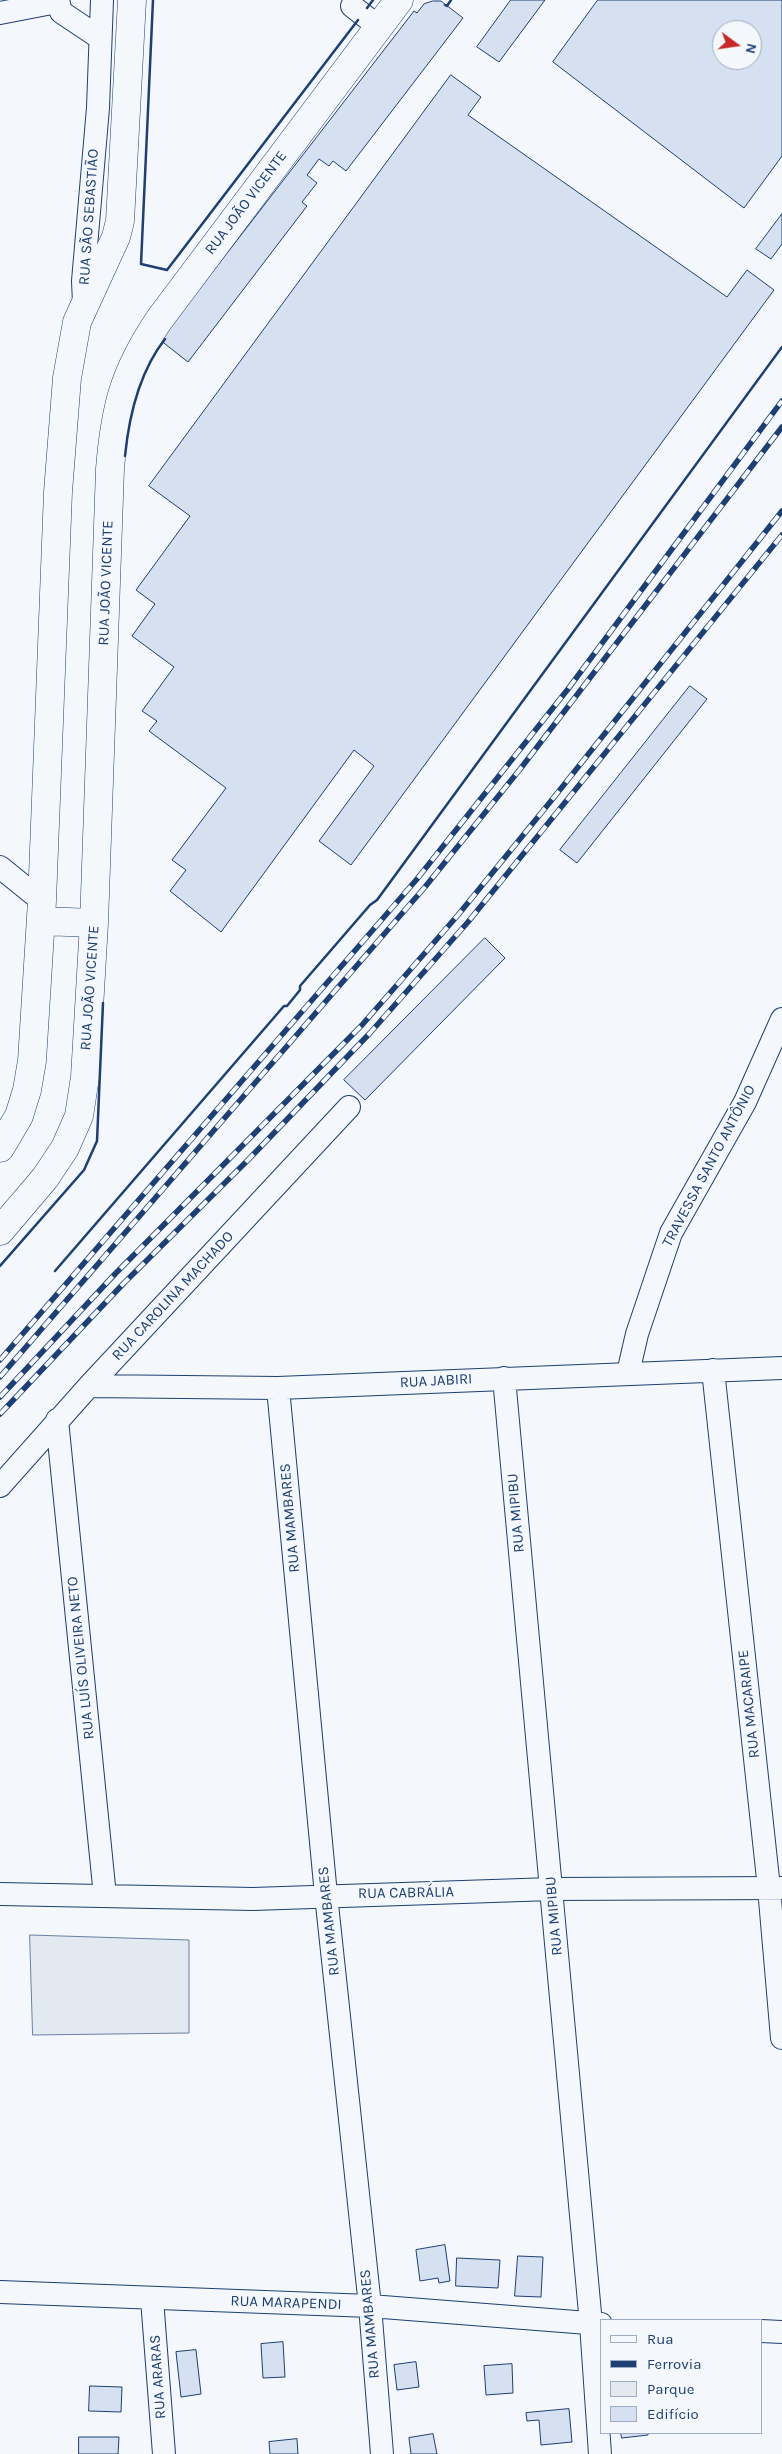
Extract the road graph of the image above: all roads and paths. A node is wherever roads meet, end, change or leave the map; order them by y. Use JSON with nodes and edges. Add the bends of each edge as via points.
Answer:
{"nodes":[{"id":1,"x":102,"y":0,"type":"edge"},
{"id":2,"x":132,"y":0,"type":"edge"},
{"id":3,"x":399,"y":0,"type":"edge"},
{"id":4,"x":57,"y":1,"type":"edge"},
{"id":5,"x":351,"y":2,"type":"edge"},
{"id":6,"x":0,"y":13,"type":"edge"},
{"id":7,"x":379,"y":27,"type":"junction"},
{"id":8,"x":100,"y":38,"type":"junction"},
{"id":9,"x":84,"y":303,"type":"junction"},
{"id":10,"x":0,"y":867,"type":"edge"},
{"id":11,"x":42,"y":911,"type":"junction"},
{"id":12,"x":94,"y":923,"type":"junction"},
{"id":13,"x":782,"y":1019,"type":"edge"},
{"id":14,"x":349,"y":1108,"type":"dead end"},
{"id":15,"x":0,"y":1148,"type":"edge"},
{"id":16,"x":0,"y":1231,"type":"edge"},
{"id":17,"x":782,"y":1368,"type":"edge"},
{"id":18,"x":713,"y":1370,"type":"junction"},
{"id":19,"x":628,"y":1373,"type":"junction"},
{"id":20,"x":504,"y":1378,"type":"junction"},
{"id":21,"x":89,"y":1386,"type":"junction"},
{"id":22,"x":278,"y":1388,"type":"junction"},
{"id":23,"x":57,"y":1420,"type":"junction"},
{"id":24,"x":0,"y":1486,"type":"edge"},
{"id":25,"x":775,"y":1888,"type":"edge"},
{"id":26,"x":552,"y":1890,"type":"junction"},
{"id":27,"x":0,"y":1894,"type":"edge"},
{"id":28,"x":326,"y":1895,"type":"junction"},
{"id":29,"x":105,"y":1896,"type":"junction"},
{"id":30,"x":782,"y":2038,"type":"edge"},
{"id":31,"x":0,"y":2292,"type":"edge"},
{"id":32,"x":152,"y":2299,"type":"junction"},
{"id":33,"x":370,"y":2306,"type":"junction"},
{"id":34,"x":596,"y":2324,"type":"edge"},
{"id":35,"x":762,"y":2331,"type":"edge"},
{"id":36,"x":782,"y":2332,"type":"edge"},
{"id":37,"x":164,"y":2454,"type":"edge"},
{"id":38,"x":382,"y":2454,"type":"edge"},
{"id":39,"x":600,"y":2454,"type":"edge"}],
"edges":[{"from":1,"to":8,"type":"street","name":"RUA SÃO SEBASTIÃO"},
{"from":2,"to":9,"type":"main road","name":"RUA SÃO SEBASTIÃO","via":[[120,221],[109,254]]},
{"from":3,"to":7,"type":"main road","name":"RUA JOÃO VICENTE"},
{"from":4,"to":6,"type":"street"},
{"from":4,"to":8,"type":"street","via":[[61,12]]},
{"from":5,"to":7,"type":"street"},
{"from":7,"to":12,"type":"main road","name":"RUA JOÃO VICENTE","via":[[159,320],[137,354],[121,394],[110,469]]},
{"from":8,"to":9,"type":"street","name":"RUA SÃO SEBASTIÃO"},
{"from":9,"to":11,"type":"main road","via":[[70,358],[58,492]]},
{"from":10,"to":11,"type":"street"},
{"from":11,"to":12,"type":"main road"},
{"from":11,"to":15,"type":"main road","via":[[32,1061],[27,1090],[19,1116]]},
{"from":12,"to":16,"type":"main road","name":"RUA JOÃO VICENTE","via":[[85,1077],[79,1116],[65,1148],[45,1178]]},
{"from":13,"to":19,"type":"street","name":"TRAVESSA SANTO ANTÔNIO","via":[[745,1102],[671,1233],[643,1315]]},
{"from":14,"to":21,"type":"street","name":"RUA CAROLINA MACHADO"},
{"from":17,"to":18,"type":"street","name":"RUA JABIRI"},
{"from":18,"to":19,"type":"street","name":"RUA JABIRI"},
{"from":18,"to":25,"type":"street","name":"RUA MACARAIPE"},
{"from":19,"to":20,"type":"street","name":"RUA JABIRI"},
{"from":20,"to":22,"type":"street","name":"RUA JABIRI"},
{"from":20,"to":26,"type":"street","name":"RUA MIPIBU"},
{"from":21,"to":22,"type":"street","name":"RUA JABIRI"},
{"from":21,"to":23,"type":"street","name":"RUA CAROLINA MACHADO"},
{"from":22,"to":28,"type":"street","name":"RUA MAMBARES"},
{"from":23,"to":24,"type":"street","name":"RUA CAROLINA MACHADO"},
{"from":23,"to":29,"type":"street","name":"RUA LUÍS OLIVEIRA NETO"},
{"from":25,"to":26,"type":"street","name":"RUA CABRÁLIA"},
{"from":25,"to":30,"type":"street","name":"RUA MACARAIPE"},
{"from":26,"to":28,"type":"street","name":"RUA CABRÁLIA"},
{"from":26,"to":34,"type":"street","name":"RUA MIPIBU"},
{"from":27,"to":29,"type":"street","name":"RUA CABRÁLIA"},
{"from":28,"to":29,"type":"street","name":"RUA CABRÁLIA","via":[[253,1899]]},
{"from":28,"to":33,"type":"street","name":"RUA MAMBARES"},
{"from":31,"to":32,"type":"street","name":"RUA MARAPENDI"},
{"from":32,"to":33,"type":"street","name":"RUA MARAPENDI"},
{"from":32,"to":37,"type":"street","name":"RUA ARARAS"},
{"from":33,"to":34,"type":"street","name":"RUA MARAPENDI"},
{"from":33,"to":38,"type":"street","name":"RUA MAMBARES"},
{"from":34,"to":39,"type":"street","name":"RUA MIPIBU"},
{"from":35,"to":36,"type":"street"}]}
